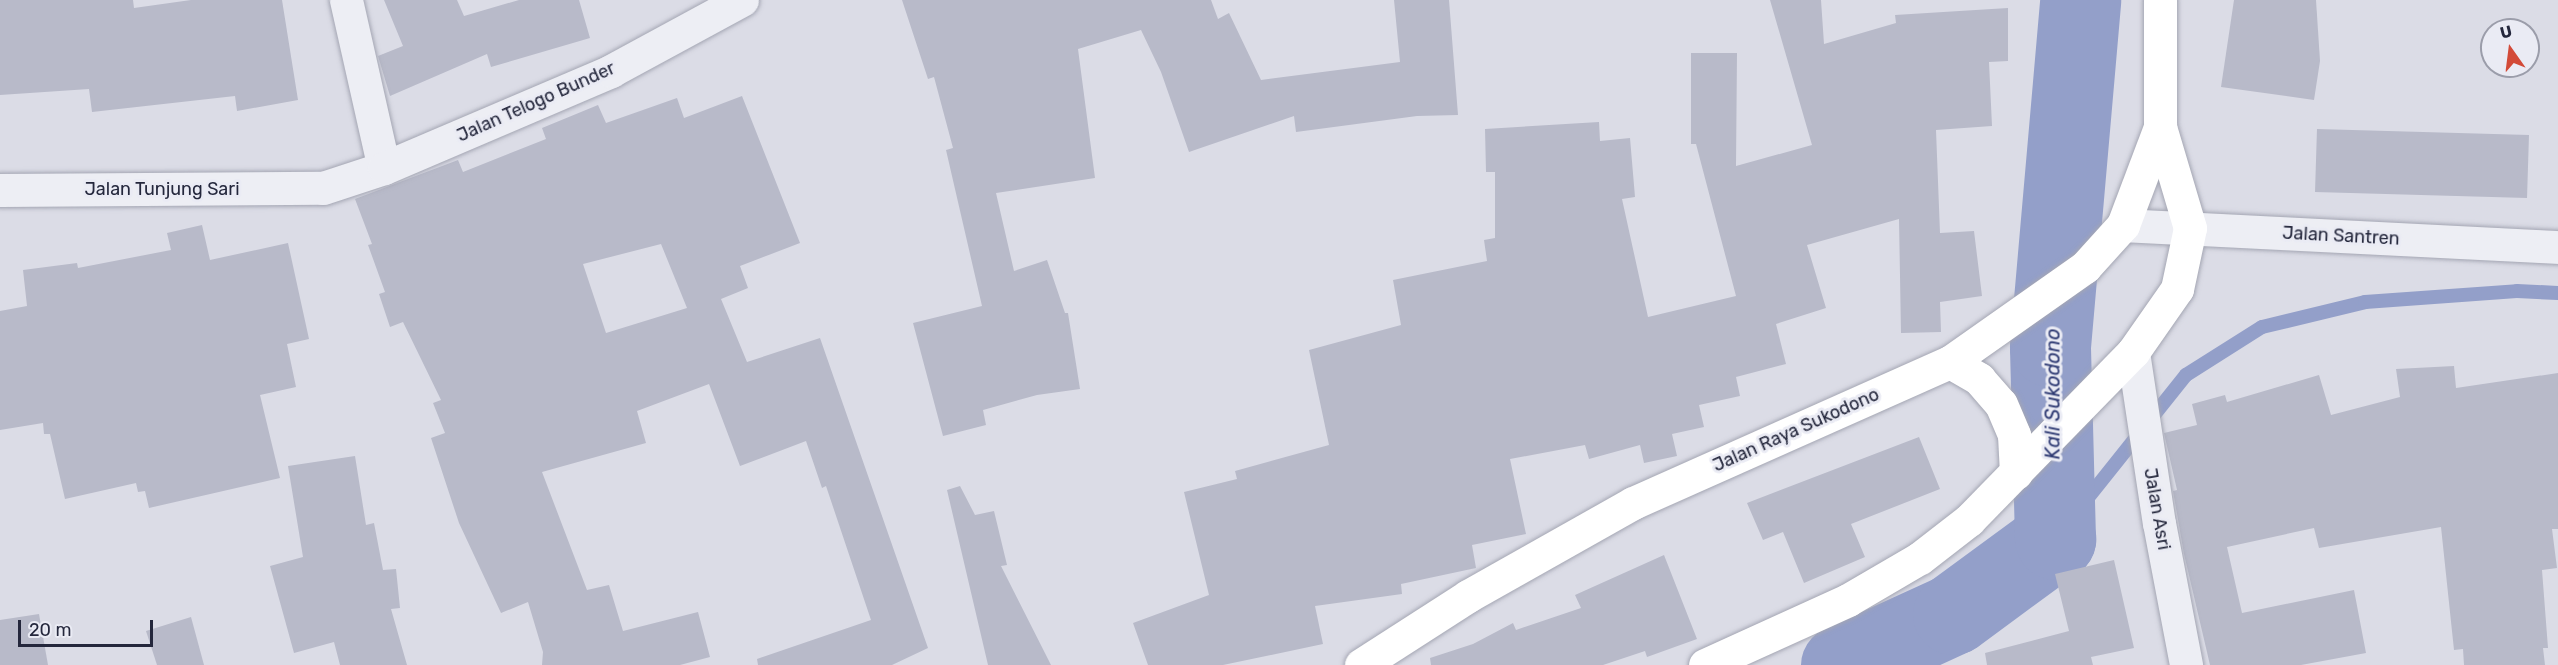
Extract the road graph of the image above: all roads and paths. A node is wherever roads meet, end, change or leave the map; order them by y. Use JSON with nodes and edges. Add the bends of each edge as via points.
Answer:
{"nodes":[{"id":1,"x":346,"y":0,"type":"edge"},
{"id":2,"x":742,"y":0,"type":"edge"},
{"id":3,"x":2160,"y":0,"type":"edge"},
{"id":4,"x":2160,"y":128,"type":"junction"},
{"id":5,"x":384,"y":168,"type":"junction"},
{"id":6,"x":323,"y":188,"type":"joint"},
{"id":7,"x":0,"y":190,"type":"edge"},
{"id":8,"x":2123,"y":225,"type":"junction"},
{"id":9,"x":2190,"y":228,"type":"junction"},
{"id":10,"x":2558,"y":247,"type":"edge"},
{"id":11,"x":2133,"y":352,"type":"junction"},
{"id":12,"x":1961,"y":354,"type":"junction"},
{"id":13,"x":2016,"y":473,"type":"junction"},
{"id":14,"x":1361,"y":665,"type":"edge"},
{"id":15,"x":1706,"y":665,"type":"edge"},
{"id":16,"x":2187,"y":665,"type":"edge"}],
"edges":[{"from":1,"to":5,"type":"street"},
{"from":2,"to":5,"type":"street","name":"Jalan Telogo Bunder","via":[[611,71]]},
{"from":3,"to":4,"type":"main road","name":"Jalan Raya Sukodono"},
{"from":4,"to":8,"type":"main road","name":"Jalan Raya Sukodono"},
{"from":4,"to":9,"type":"main road","name":"Jalan Raya Sukodono"},
{"from":5,"to":6,"type":"street","name":"Jalan Telogo Bunder"},
{"from":6,"to":7,"type":"street","name":"Jalan Tunjung Sari"},
{"from":8,"to":9,"type":"street","name":"Jalan Santren"},
{"from":8,"to":12,"type":"main road","name":"Jalan Raya Sukodono","via":[[2085,267]]},
{"from":9,"to":10,"type":"street","name":"Jalan Santren"},
{"from":9,"to":11,"type":"main road","name":"Jalan Raya Sukodono","via":[[2177,289]]},
{"from":11,"to":13,"type":"main road","name":"Jalan Raya Sukodono"},
{"from":11,"to":16,"type":"street","name":"Jalan Asri","via":[[2142,425]]},
{"from":12,"to":13,"type":"main road","via":[[2001,404],[2014,435]]},
{"from":12,"to":14,"type":"main road","name":"Jalan Raya Sukodono","via":[[1633,502],[1468,596]]},
{"from":13,"to":15,"type":"main road","name":"Jalan Raya Sukodono","via":[[1969,519],[1920,558],[1848,600]]}]}
